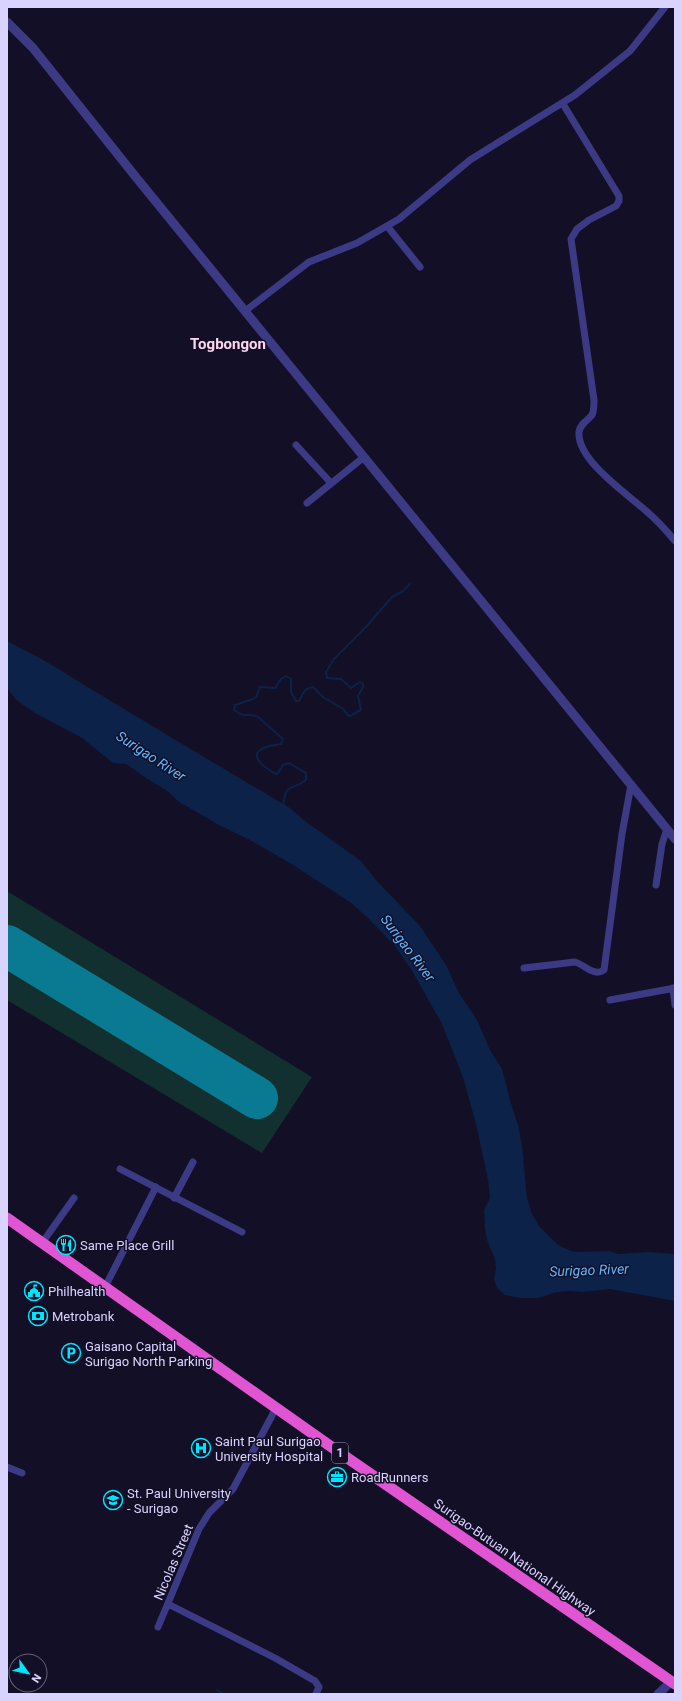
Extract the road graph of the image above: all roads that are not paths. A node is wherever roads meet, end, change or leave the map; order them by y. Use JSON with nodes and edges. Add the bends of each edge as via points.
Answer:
{"nodes":[{"id":1,"x":666,"y":7,"type":"edge"},
{"id":2,"x":7,"y":22,"type":"edge"},
{"id":3,"x":563,"y":104,"type":"junction"},
{"id":4,"x":387,"y":226,"type":"junction"},
{"id":5,"x":420,"y":267,"type":"dead end"},
{"id":6,"x":245,"y":311,"type":"junction"},
{"id":7,"x":296,"y":445,"type":"dead end"},
{"id":8,"x":364,"y":457,"type":"junction"},
{"id":9,"x":331,"y":483,"type":"junction"},
{"id":10,"x":307,"y":503,"type":"dead end"},
{"id":11,"x":675,"y":541,"type":"edge"},
{"id":12,"x":631,"y":785,"type":"junction"},
{"id":13,"x":667,"y":829,"type":"junction"},
{"id":14,"x":675,"y":839,"type":"edge"},
{"id":15,"x":656,"y":885,"type":"dead end"},
{"id":16,"x":524,"y":968,"type":"dead end"},
{"id":17,"x":674,"y":988,"type":"edge"},
{"id":18,"x":610,"y":1000,"type":"dead end"},
{"id":19,"x":675,"y":1005,"type":"edge"},
{"id":20,"x":193,"y":1162,"type":"dead end"},
{"id":21,"x":120,"y":1169,"type":"dead end"},
{"id":22,"x":156,"y":1187,"type":"junction"},
{"id":23,"x":74,"y":1198,"type":"dead end"},
{"id":24,"x":174,"y":1198,"type":"junction"},
{"id":25,"x":7,"y":1218,"type":"edge"},
{"id":26,"x":242,"y":1232,"type":"dead end"},
{"id":27,"x":42,"y":1243,"type":"junction"},
{"id":28,"x":105,"y":1287,"type":"junction"},
{"id":29,"x":276,"y":1408,"type":"junction"},
{"id":30,"x":7,"y":1467,"type":"edge"},
{"id":31,"x":22,"y":1474,"type":"dead end"},
{"id":32,"x":168,"y":1604,"type":"junction"},
{"id":33,"x":158,"y":1627,"type":"dead end"},
{"id":34,"x":673,"y":1683,"type":"edge"},
{"id":35,"x":316,"y":1694,"type":"edge"},
{"id":36,"x":658,"y":1694,"type":"edge"}],
"edges":[{"from":1,"to":3,"type":"street","via":[[630,51]]},
{"from":2,"to":6,"type":"street","via":[[57,76]]},
{"from":3,"to":4,"type":"street","via":[[470,160]]},
{"from":3,"to":11,"type":"street","via":[[619,196],[616,206],[589,220],[577,229],[571,239],[594,400],[593,412],[582,425],[580,438],[584,452],[592,463],[654,518]]},
{"from":4,"to":5,"type":"street"},
{"from":4,"to":6,"type":"street","via":[[342,250],[309,262]]},
{"from":6,"to":8,"type":"street"},
{"from":7,"to":9,"type":"street"},
{"from":8,"to":9,"type":"street"},
{"from":8,"to":12,"type":"street"},
{"from":9,"to":10,"type":"street"},
{"from":12,"to":13,"type":"street"},
{"from":12,"to":16,"type":"street","via":[[604,970],[595,973],[576,962]]},
{"from":13,"to":14,"type":"street"},
{"from":13,"to":15,"type":"street","via":[[662,844]]},
{"from":17,"to":18,"type":"street"},
{"from":17,"to":19,"type":"street"},
{"from":20,"to":24,"type":"street"},
{"from":21,"to":22,"type":"street"},
{"from":22,"to":24,"type":"street"},
{"from":22,"to":28,"type":"street"},
{"from":23,"to":27,"type":"street"},
{"from":24,"to":26,"type":"street"},
{"from":25,"to":27,"type":"highway","name":"Surigao-Butuan National Highway","number":"1"},
{"from":27,"to":28,"type":"highway","name":"Surigao-Butuan National Highway","number":"1"},
{"from":28,"to":29,"type":"highway","name":"Surigao-Butuan National Highway","number":"1"},
{"from":29,"to":32,"type":"street","name":"Nicolas Street","via":[[233,1489],[209,1513],[199,1530]]},
{"from":29,"to":34,"type":"highway","name":"Surigao-Butuan National Highway","number":"1"},
{"from":30,"to":31,"type":"street"},
{"from":32,"to":33,"type":"street","name":"Nicolas Street"},
{"from":32,"to":35,"type":"street","via":[[315,1681],[319,1688]]},
{"from":34,"to":36,"type":"street"}]}
